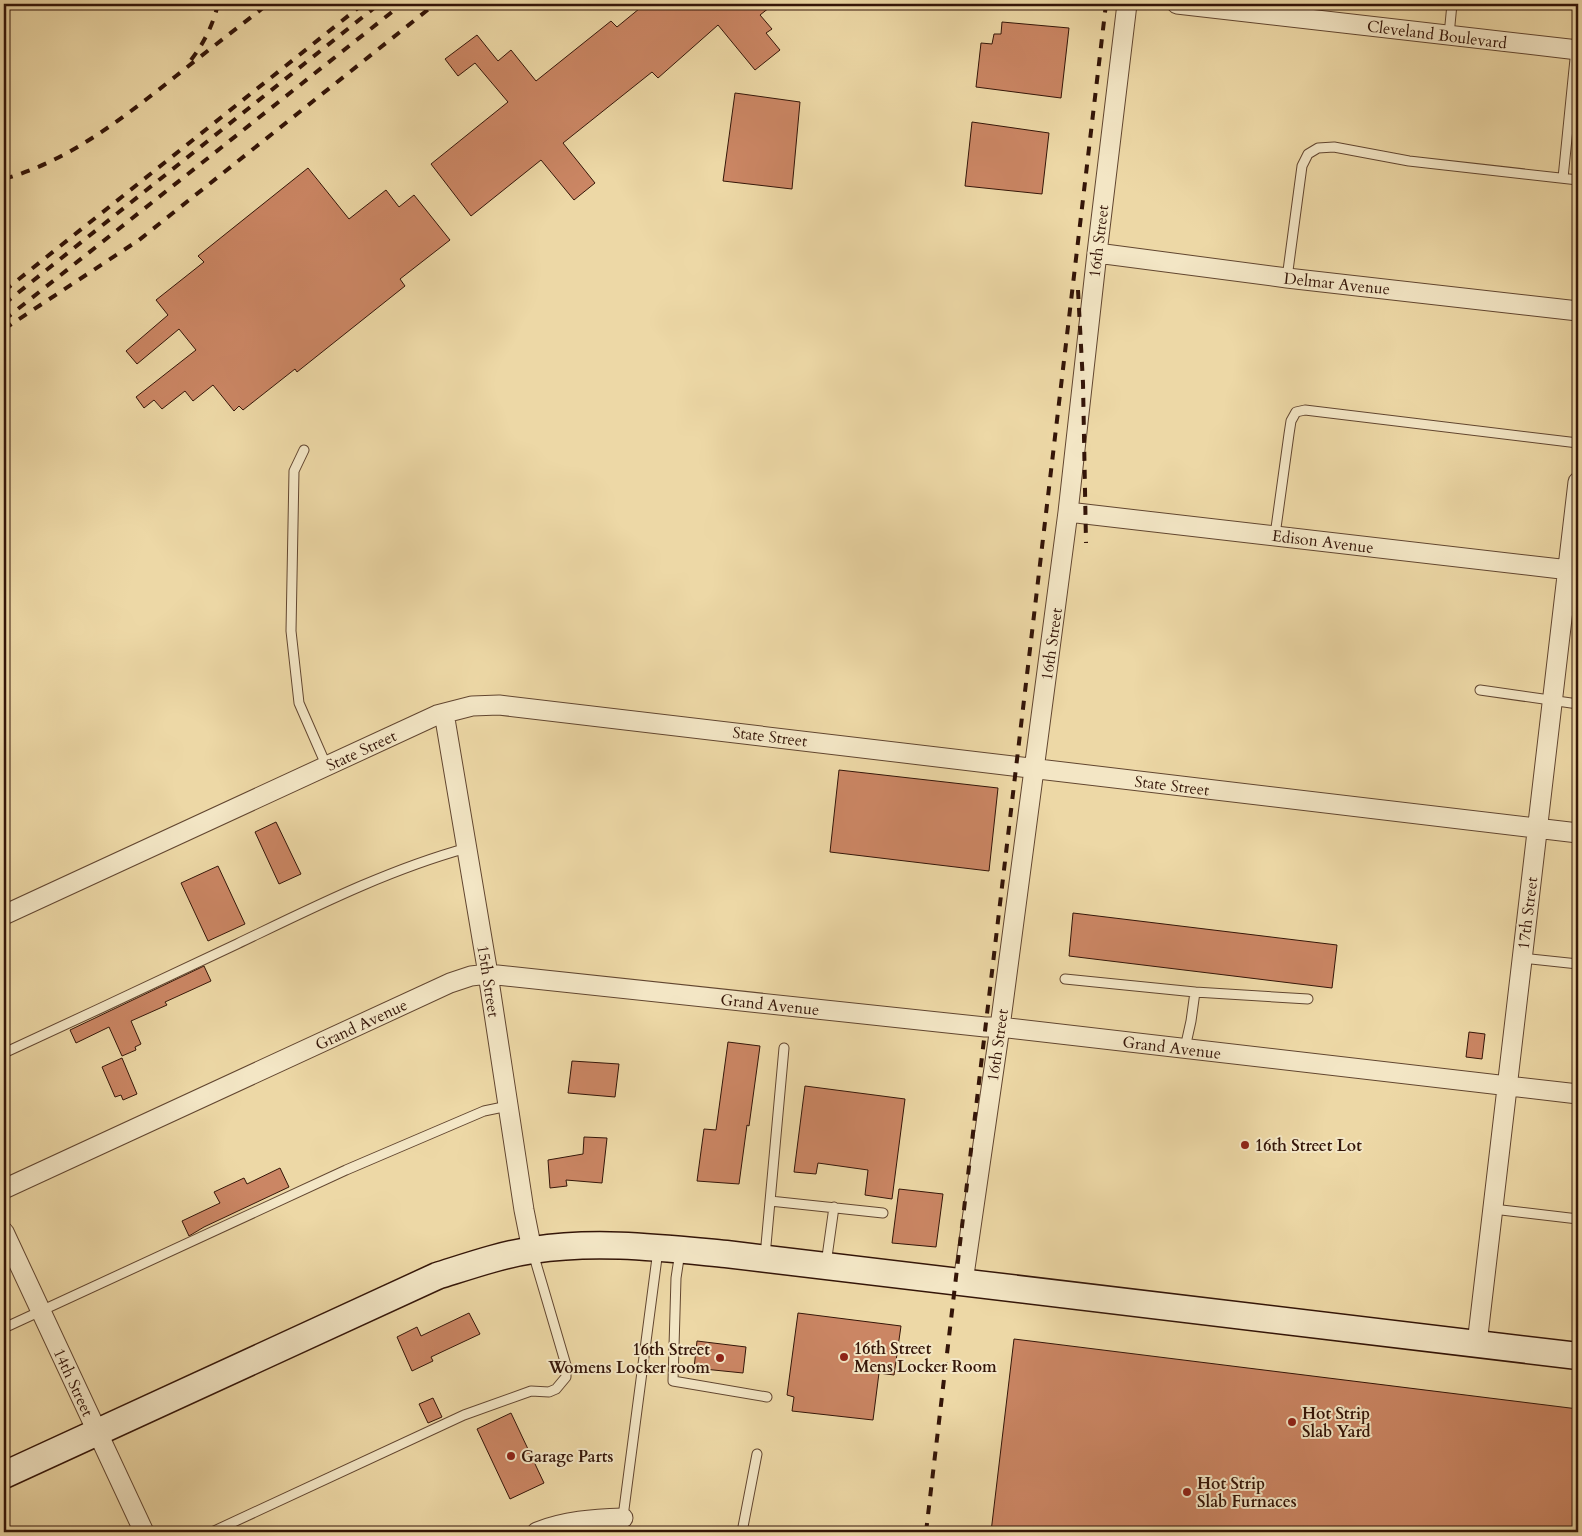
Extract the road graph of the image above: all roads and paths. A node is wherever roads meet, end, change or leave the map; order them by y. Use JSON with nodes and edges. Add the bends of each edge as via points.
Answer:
{"nodes":[{"id":1,"x":1127,"y":4,"type":"edge"},
{"id":2,"x":1177,"y":4,"type":"edge"},
{"id":3,"x":1452,"y":4,"type":"edge"},
{"id":4,"x":1448,"y":35,"type":"junction"},
{"id":5,"x":1577,"y":50,"type":"edge"},
{"id":6,"x":1563,"y":178,"type":"junction"},
{"id":7,"x":1578,"y":180,"type":"edge"},
{"id":8,"x":1097,"y":253,"type":"junction"},
{"id":9,"x":1287,"y":278,"type":"junction"},
{"id":10,"x":1578,"y":311,"type":"edge"},
{"id":11,"x":1578,"y":443,"type":"edge"},
{"id":12,"x":304,"y":450,"type":"dead end"},
{"id":13,"x":1578,"y":482,"type":"edge"},
{"id":14,"x":1068,"y":512,"type":"junction"},
{"id":15,"x":1275,"y":535,"type":"junction"},
{"id":16,"x":1573,"y":571,"type":"edge"},
{"id":17,"x":1480,"y":690,"type":"dead end"},
{"id":18,"x":1552,"y":701,"type":"junction"},
{"id":19,"x":1578,"y":704,"type":"edge"},
{"id":20,"x":444,"y":713,"type":"junction"},
{"id":21,"x":327,"y":766,"type":"junction"},
{"id":22,"x":1034,"y":768,"type":"junction"},
{"id":23,"x":1537,"y":828,"type":"junction"},
{"id":24,"x":1578,"y":833,"type":"edge"},
{"id":25,"x":467,"y":848,"type":"junction"},
{"id":26,"x":4,"y":916,"type":"edge"},
{"id":27,"x":1522,"y":958,"type":"junction"},
{"id":28,"x":1578,"y":964,"type":"edge"},
{"id":29,"x":488,"y":974,"type":"junction"},
{"id":30,"x":1066,"y":979,"type":"dead end"},
{"id":31,"x":1195,"y":992,"type":"junction"},
{"id":32,"x":1308,"y":999,"type":"dead end"},
{"id":33,"x":1000,"y":1027,"type":"junction"},
{"id":34,"x":784,"y":1048,"type":"dead end"},
{"id":35,"x":1185,"y":1048,"type":"junction"},
{"id":36,"x":4,"y":1053,"type":"edge"},
{"id":37,"x":1507,"y":1086,"type":"junction"},
{"id":38,"x":1578,"y":1094,"type":"edge"},
{"id":39,"x":508,"y":1106,"type":"junction"},
{"id":40,"x":4,"y":1189,"type":"edge"},
{"id":41,"x":770,"y":1201,"type":"junction"},
{"id":42,"x":834,"y":1207,"type":"junction"},
{"id":43,"x":1493,"y":1209,"type":"junction"},
{"id":44,"x":883,"y":1213,"type":"dead end"},
{"id":45,"x":1578,"y":1219,"type":"edge"},
{"id":46,"x":4,"y":1232,"type":"edge"},
{"id":47,"x":669,"y":1248,"type":"junction"},
{"id":48,"x":532,"y":1250,"type":"junction"},
{"id":49,"x":765,"y":1258,"type":"junction"},
{"id":50,"x":826,"y":1266,"type":"junction"},
{"id":51,"x":964,"y":1282,"type":"junction"},
{"id":52,"x":41,"y":1312,"type":"junction"},
{"id":53,"x":4,"y":1328,"type":"edge"},
{"id":54,"x":1477,"y":1344,"type":"junction"},
{"id":55,"x":1578,"y":1356,"type":"edge"},
{"id":56,"x":766,"y":1397,"type":"dead end"},
{"id":57,"x":97,"y":1432,"type":"junction"},
{"id":58,"x":758,"y":1454,"type":"dead end"},
{"id":59,"x":4,"y":1475,"type":"edge"},
{"id":60,"x":622,"y":1525,"type":"edge"},
{"id":61,"x":144,"y":1532,"type":"edge"},
{"id":62,"x":212,"y":1532,"type":"edge"},
{"id":63,"x":537,"y":1532,"type":"edge"},
{"id":64,"x":742,"y":1532,"type":"edge"}],
"edges":[{"from":1,"to":8,"type":"street","name":"16th Street"},
{"from":2,"to":4,"type":"street","name":"Cleveland Boulevard"},
{"from":3,"to":4,"type":"lane"},
{"from":4,"to":5,"type":"street","name":"Cleveland Boulevard"},
{"from":5,"to":6,"type":"lane"},
{"from":6,"to":7,"type":"lane"},
{"from":6,"to":9,"type":"lane","via":[[1409,161],[1334,147],[1318,148],[1308,154],[1302,166]]},
{"from":8,"to":9,"type":"street","name":"Delmar Avenue"},
{"from":8,"to":14,"type":"street","name":"16th Street"},
{"from":9,"to":10,"type":"street","name":"Delmar Avenue"},
{"from":11,"to":15,"type":"lane","via":[[1305,410],[1296,412],[1291,421]]},
{"from":12,"to":21,"type":"lane","via":[[294,471],[290,631],[299,703]]},
{"from":13,"to":16,"type":"street","name":"17th Street"},
{"from":14,"to":15,"type":"street","name":"Edison Avenue"},
{"from":14,"to":22,"type":"street","name":"16th Street"},
{"from":15,"to":16,"type":"street","name":"Edison Avenue"},
{"from":16,"to":18,"type":"street","name":"17th Street"},
{"from":17,"to":18,"type":"lane"},
{"from":18,"to":19,"type":"lane"},
{"from":18,"to":23,"type":"street","name":"17th Street"},
{"from":20,"to":21,"type":"street","name":"State Street"},
{"from":20,"to":22,"type":"street","name":"State Street","via":[[472,706],[526,707]]},
{"from":20,"to":25,"type":"street","name":"15th Street"},
{"from":21,"to":26,"type":"street","name":"State Street"},
{"from":22,"to":23,"type":"street","name":"State Street"},
{"from":22,"to":33,"type":"street","name":"16th Street"},
{"from":23,"to":24,"type":"street","name":"State Street"},
{"from":23,"to":27,"type":"street","name":"17th Street"},
{"from":25,"to":29,"type":"street","name":"15th Street"},
{"from":25,"to":36,"type":"lane","via":[[339,895]]},
{"from":27,"to":28,"type":"lane"},
{"from":27,"to":37,"type":"street","name":"17th Street"},
{"from":29,"to":33,"type":"street","name":"Grand Avenue"},
{"from":29,"to":39,"type":"street","name":"15th Street"},
{"from":29,"to":40,"type":"street","name":"Grand Avenue","via":[[450,983]]},
{"from":30,"to":31,"type":"lane"},
{"from":31,"to":32,"type":"lane"},
{"from":31,"to":35,"type":"lane"},
{"from":33,"to":35,"type":"street","name":"Grand Avenue"},
{"from":33,"to":51,"type":"street","name":"16th Street"},
{"from":34,"to":41,"type":"lane"},
{"from":35,"to":37,"type":"street","name":"Grand Avenue"},
{"from":37,"to":38,"type":"street","name":"Grand Avenue"},
{"from":37,"to":43,"type":"street","name":"17th Street"},
{"from":39,"to":48,"type":"street","name":"15th Street"},
{"from":39,"to":52,"type":"lane","via":[[484,1111],[346,1170]]},
{"from":41,"to":42,"type":"lane"},
{"from":41,"to":49,"type":"lane"},
{"from":42,"to":44,"type":"lane"},
{"from":42,"to":50,"type":"lane"},
{"from":43,"to":45,"type":"lane"},
{"from":43,"to":54,"type":"street","name":"17th Street"},
{"from":46,"to":52,"type":"street","name":"14th Street"},
{"from":47,"to":48,"type":"main road","via":[[608,1245]]},
{"from":47,"to":49,"type":"main road"},
{"from":47,"to":56,"type":"lane","via":[[676,1278],[673,1381]]},
{"from":47,"to":60,"type":"lane"},
{"from":48,"to":57,"type":"main road","via":[[437,1276]]},
{"from":48,"to":62,"type":"lane","via":[[566,1366],[566,1377],[556,1389],[531,1391],[464,1415]]},
{"from":49,"to":50,"type":"main road"},
{"from":50,"to":51,"type":"main road"},
{"from":51,"to":54,"type":"main road"},
{"from":52,"to":53,"type":"lane"},
{"from":52,"to":57,"type":"street","name":"14th Street"},
{"from":54,"to":55,"type":"main road"},
{"from":57,"to":59,"type":"main road"},
{"from":57,"to":61,"type":"street","name":"14th Street"},
{"from":58,"to":64,"type":"lane"},
{"from":60,"to":63,"type":"street","via":[[591,1519],[554,1525]]}]}
